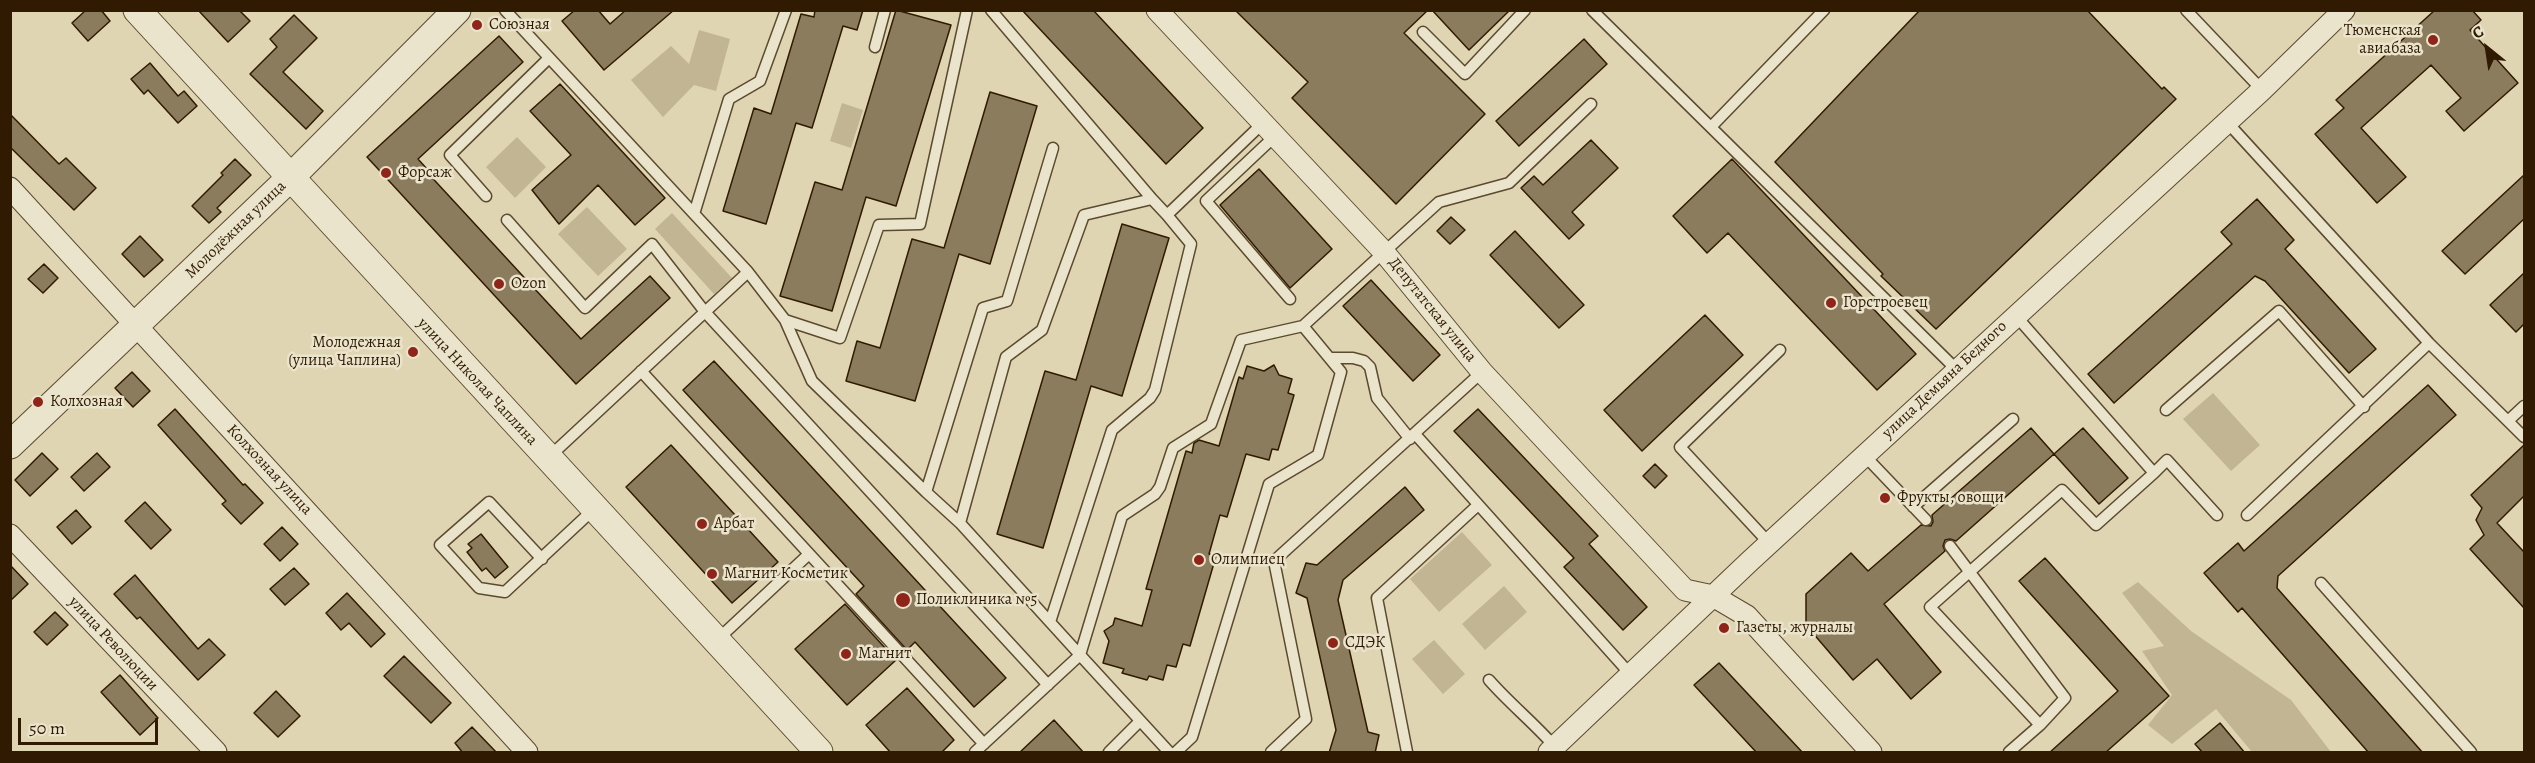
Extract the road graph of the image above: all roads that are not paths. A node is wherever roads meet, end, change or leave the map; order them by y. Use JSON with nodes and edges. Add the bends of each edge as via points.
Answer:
{"nodes":[{"id":1,"x":137,"y":10,"type":"edge"},
{"id":2,"x":457,"y":10,"type":"edge"},
{"id":3,"x":505,"y":10,"type":"edge"},
{"id":4,"x":786,"y":10,"type":"edge"},
{"id":5,"x":885,"y":10,"type":"edge"},
{"id":6,"x":967,"y":10,"type":"edge"},
{"id":7,"x":991,"y":10,"type":"edge"},
{"id":8,"x":1157,"y":10,"type":"edge"},
{"id":9,"x":1525,"y":10,"type":"edge"},
{"id":10,"x":1592,"y":10,"type":"edge"},
{"id":11,"x":1824,"y":10,"type":"edge"},
{"id":12,"x":2186,"y":10,"type":"edge"},
{"id":13,"x":2344,"y":10,"type":"edge"},
{"id":14,"x":1423,"y":32,"type":"dead end"},
{"id":15,"x":875,"y":47,"type":"dead end"},
{"id":16,"x":549,"y":58,"type":"junction"},
{"id":17,"x":2262,"y":90,"type":"junction"},
{"id":18,"x":1591,"y":104,"type":"dead end"},
{"id":19,"x":2227,"y":122,"type":"junction"},
{"id":20,"x":1711,"y":127,"type":"junction"},
{"id":21,"x":1269,"y":129,"type":"junction"},
{"id":22,"x":1053,"y":148,"type":"dead end"},
{"id":23,"x":290,"y":178,"type":"junction"},
{"id":24,"x":10,"y":188,"type":"edge"},
{"id":25,"x":486,"y":196,"type":"dead end"},
{"id":26,"x":1152,"y":199,"type":"junction"},
{"id":27,"x":694,"y":214,"type":"junction"},
{"id":28,"x":1167,"y":215,"type":"junction"},
{"id":29,"x":507,"y":220,"type":"dead end"},
{"id":30,"x":1383,"y":251,"type":"junction"},
{"id":31,"x":748,"y":272,"type":"junction"},
{"id":32,"x":1290,"y":298,"type":"dead end"},
{"id":33,"x":705,"y":312,"type":"junction"},
{"id":34,"x":2016,"y":316,"type":"junction"},
{"id":35,"x":785,"y":320,"type":"junction"},
{"id":36,"x":136,"y":326,"type":"junction"},
{"id":37,"x":1304,"y":326,"type":"junction"},
{"id":38,"x":2429,"y":344,"type":"junction"},
{"id":39,"x":1779,"y":350,"type":"dead end"},
{"id":40,"x":1330,"y":358,"type":"junction"},
{"id":41,"x":1957,"y":370,"type":"junction"},
{"id":42,"x":641,"y":371,"type":"junction"},
{"id":43,"x":1482,"y":372,"type":"junction"},
{"id":44,"x":2524,"y":406,"type":"edge"},
{"id":45,"x":2364,"y":407,"type":"junction"},
{"id":46,"x":2166,"y":410,"type":"dead end"},
{"id":47,"x":2013,"y":419,"type":"dead end"},
{"id":48,"x":2509,"y":420,"type":"junction"},
{"id":49,"x":1413,"y":437,"type":"junction"},
{"id":50,"x":2524,"y":437,"type":"edge"},
{"id":51,"x":10,"y":445,"type":"edge"},
{"id":52,"x":1864,"y":455,"type":"junction"},
{"id":53,"x":548,"y":458,"type":"junction"},
{"id":54,"x":2154,"y":473,"type":"junction"},
{"id":55,"x":926,"y":492,"type":"junction"},
{"id":56,"x":1478,"y":505,"type":"junction"},
{"id":57,"x":1914,"y":507,"type":"junction"},
{"id":58,"x":595,"y":509,"type":"junction"},
{"id":59,"x":2217,"y":515,"type":"dead end"},
{"id":60,"x":2247,"y":515,"type":"dead end"},
{"id":61,"x":1926,"y":520,"type":"dead end"},
{"id":62,"x":960,"y":523,"type":"junction"},
{"id":63,"x":10,"y":535,"type":"edge"},
{"id":64,"x":1769,"y":543,"type":"junction"},
{"id":65,"x":1950,"y":546,"type":"dead end"},
{"id":66,"x":809,"y":554,"type":"junction"},
{"id":67,"x":542,"y":559,"type":"junction"},
{"id":68,"x":1969,"y":570,"type":"junction"},
{"id":69,"x":2321,"y":583,"type":"dead end"},
{"id":70,"x":1713,"y":596,"type":"junction"},
{"id":71,"x":1050,"y":622,"type":"junction"},
{"id":72,"x":716,"y":641,"type":"junction"},
{"id":73,"x":1080,"y":655,"type":"junction"},
{"id":74,"x":1631,"y":675,"type":"junction"},
{"id":75,"x":1489,"y":680,"type":"dead end"},
{"id":76,"x":1048,"y":685,"type":"junction"},
{"id":77,"x":1140,"y":721,"type":"junction"},
{"id":78,"x":2040,"y":725,"type":"junction"},
{"id":79,"x":984,"y":744,"type":"junction"},
{"id":80,"x":1552,"y":750,"type":"edge"},
{"id":81,"x":1870,"y":752,"type":"edge"},
{"id":82,"x":216,"y":753,"type":"edge"},
{"id":83,"x":527,"y":753,"type":"edge"},
{"id":84,"x":819,"y":753,"type":"edge"},
{"id":85,"x":975,"y":753,"type":"edge"},
{"id":86,"x":1108,"y":753,"type":"edge"},
{"id":87,"x":1169,"y":753,"type":"edge"},
{"id":88,"x":1176,"y":753,"type":"edge"},
{"id":89,"x":1271,"y":753,"type":"edge"},
{"id":90,"x":1407,"y":753,"type":"edge"},
{"id":91,"x":2009,"y":753,"type":"edge"},
{"id":92,"x":2471,"y":753,"type":"edge"}],
"edges":[{"from":1,"to":23,"type":"street","name":"улица Николая Чаплина"},
{"from":2,"to":23,"type":"street","name":"Молодёжная улица"},
{"from":3,"to":16,"type":"lane"},
{"from":4,"to":27,"type":"lane","via":[[760,81],[729,99]]},
{"from":5,"to":15,"type":"lane"},
{"from":6,"to":35,"type":"lane","via":[[920,224],[879,225],[840,338]]},
{"from":7,"to":26,"type":"lane"},
{"from":8,"to":21,"type":"street","name":"Депутатская улица"},
{"from":9,"to":14,"type":"lane","via":[[1465,74]]},
{"from":10,"to":20,"type":"lane"},
{"from":11,"to":20,"type":"lane"},
{"from":12,"to":17,"type":"lane"},
{"from":13,"to":17,"type":"street","name":"улица Демьяна Бедного"},
{"from":16,"to":25,"type":"lane","via":[[450,155]]},
{"from":16,"to":27,"type":"lane"},
{"from":17,"to":19,"type":"street","name":"улица Демьяна Бедного"},
{"from":18,"to":30,"type":"lane","via":[[1509,183],[1439,202]]},
{"from":19,"to":34,"type":"street","name":"улица Демьяна Бедного"},
{"from":19,"to":38,"type":"lane"},
{"from":20,"to":41,"type":"lane"},
{"from":21,"to":28,"type":"lane"},
{"from":21,"to":30,"type":"street","name":"Депутатская улица"},
{"from":21,"to":32,"type":"lane","via":[[1206,201]]},
{"from":22,"to":55,"type":"lane","via":[[1007,301],[983,308]]},
{"from":23,"to":36,"type":"street","name":"Молодёжная улица"},
{"from":23,"to":53,"type":"street","name":"улица Николая Чаплина"},
{"from":24,"to":36,"type":"street","name":"Колхозная улица"},
{"from":26,"to":28,"type":"lane"},
{"from":26,"to":62,"type":"lane","via":[[1084,215],[1042,330],[1006,357]]},
{"from":27,"to":31,"type":"lane"},
{"from":28,"to":71,"type":"lane","via":[[1191,244],[1155,390],[1112,430]]},
{"from":29,"to":33,"type":"lane","via":[[585,308],[652,244]]},
{"from":30,"to":37,"type":"lane"},
{"from":30,"to":43,"type":"street","name":"Депутатская улица"},
{"from":31,"to":33,"type":"lane"},
{"from":31,"to":35,"type":"lane"},
{"from":33,"to":42,"type":"lane"},
{"from":33,"to":76,"type":"lane"},
{"from":34,"to":41,"type":"street","name":"улица Демьяна Бедного"},
{"from":34,"to":54,"type":"lane"},
{"from":35,"to":55,"type":"lane","via":[[812,381]]},
{"from":36,"to":51,"type":"street","name":"Молодёжная улица"},
{"from":36,"to":83,"type":"street","name":"Колхозная улица"},
{"from":37,"to":40,"type":"lane"},
{"from":37,"to":73,"type":"lane","via":[[1240,340],[1210,424],[1173,448],[1155,494],[1122,516]]},
{"from":38,"to":45,"type":"lane"},
{"from":38,"to":48,"type":"lane"},
{"from":39,"to":64,"type":"lane","via":[[1680,447]]},
{"from":40,"to":49,"type":"lane","via":[[1364,361],[1370,367],[1377,398]]},
{"from":40,"to":88,"type":"lane","via":[[1341,372],[1318,455],[1269,484],[1192,737]]},
{"from":41,"to":52,"type":"street","name":"улица Демьяна Бедного"},
{"from":42,"to":53,"type":"lane"},
{"from":42,"to":66,"type":"lane"},
{"from":43,"to":49,"type":"lane"},
{"from":43,"to":70,"type":"street","name":"Депутатская улица","via":[[1685,590]]},
{"from":44,"to":48,"type":"lane"},
{"from":45,"to":46,"type":"lane","via":[[2279,311]]},
{"from":45,"to":60,"type":"lane"},
{"from":47,"to":57,"type":"lane"},
{"from":48,"to":50,"type":"lane"},
{"from":49,"to":56,"type":"lane"},
{"from":49,"to":89,"type":"lane","via":[[1275,561],[1306,719]]},
{"from":52,"to":57,"type":"lane"},
{"from":52,"to":64,"type":"street","name":"улица Демьяна Бедного"},
{"from":53,"to":58,"type":"street","name":"улица Николая Чаплина"},
{"from":54,"to":59,"type":"lane","via":[[2167,460]]},
{"from":54,"to":68,"type":"lane","via":[[2096,525],[2062,490]]},
{"from":55,"to":62,"type":"lane"},
{"from":56,"to":74,"type":"lane"},
{"from":56,"to":90,"type":"lane","via":[[1377,598]]},
{"from":57,"to":61,"type":"lane"},
{"from":58,"to":67,"type":"lane"},
{"from":58,"to":72,"type":"street","name":"улица Николая Чаплина"},
{"from":62,"to":71,"type":"lane"},
{"from":63,"to":82,"type":"street","name":"улица Революции"},
{"from":64,"to":70,"type":"street","name":"улица Демьяна Бедного"},
{"from":65,"to":68,"type":"lane"},
{"from":66,"to":72,"type":"lane"},
{"from":66,"to":79,"type":"lane"},
{"from":67,"to":67,"type":"lane","via":[[505,591],[479,588],[440,545],[489,502]]},
{"from":68,"to":78,"type":"lane","via":[[2065,698]]},
{"from":68,"to":78,"type":"lane","via":[[1930,607]]},
{"from":69,"to":92,"type":"lane"},
{"from":70,"to":74,"type":"street","name":"улица Демьяна Бедного"},
{"from":70,"to":81,"type":"street","name":"Депутатская улица","via":[[1747,615]]},
{"from":71,"to":73,"type":"lane"},
{"from":72,"to":84,"type":"street","name":"улица Николая Чаплина"},
{"from":73,"to":76,"type":"lane"},
{"from":73,"to":77,"type":"lane"},
{"from":74,"to":80,"type":"street","name":"улица Демьяна Бедного"},
{"from":75,"to":80,"type":"lane","via":[[1518,713],[1534,723]]},
{"from":76,"to":79,"type":"lane"},
{"from":77,"to":86,"type":"lane"},
{"from":77,"to":87,"type":"lane"},
{"from":78,"to":91,"type":"lane"},
{"from":79,"to":85,"type":"lane"}]}
